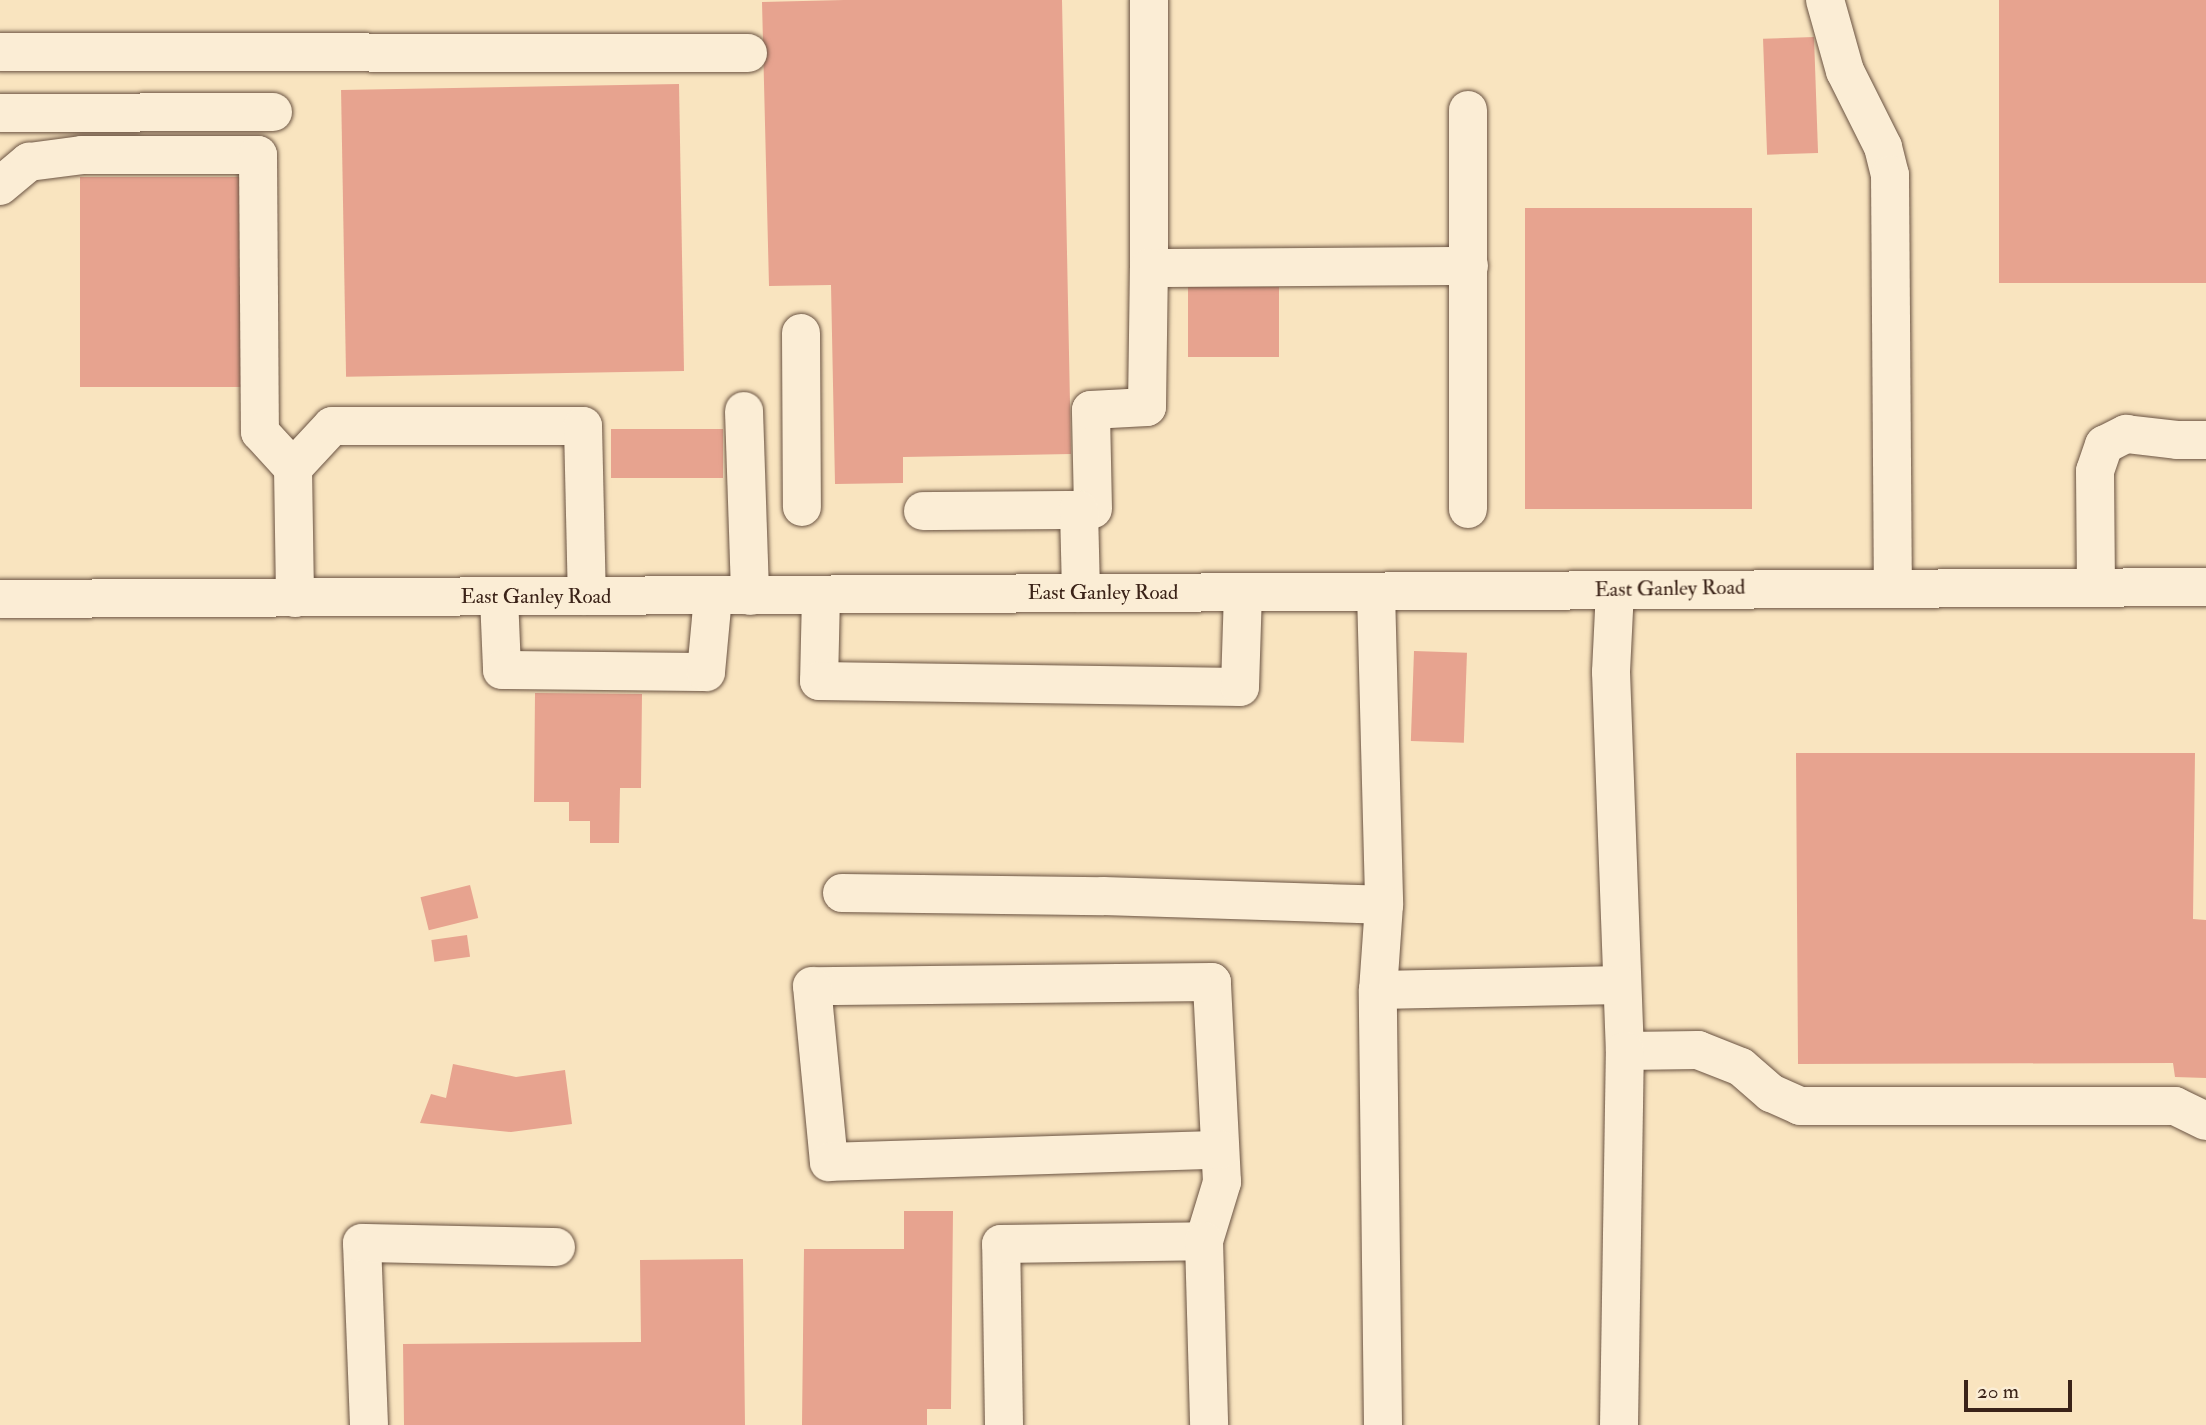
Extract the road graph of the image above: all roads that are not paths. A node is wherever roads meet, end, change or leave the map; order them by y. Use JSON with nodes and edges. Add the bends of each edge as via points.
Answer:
{"nodes":[{"id":1,"x":1149,"y":0,"type":"edge"},
{"id":2,"x":1825,"y":0,"type":"edge"},
{"id":3,"x":0,"y":52,"type":"edge"},
{"id":4,"x":292,"y":52,"type":"junction"},
{"id":5,"x":748,"y":53,"type":"dead end"},
{"id":6,"x":1468,"y":110,"type":"dead end"},
{"id":7,"x":272,"y":112,"type":"junction"},
{"id":8,"x":0,"y":113,"type":"edge"},
{"id":9,"x":258,"y":155,"type":"junction"},
{"id":10,"x":0,"y":186,"type":"edge"},
{"id":11,"x":1469,"y":266,"type":"junction"},
{"id":12,"x":1149,"y":268,"type":"junction"},
{"id":13,"x":801,"y":333,"type":"dead end"},
{"id":14,"x":744,"y":411,"type":"dead end"},
{"id":15,"x":2206,"y":440,"type":"edge"},
{"id":16,"x":293,"y":468,"type":"junction"},
{"id":17,"x":802,"y":507,"type":"dead end"},
{"id":18,"x":1093,"y":509,"type":"dead end"},
{"id":19,"x":1468,"y":509,"type":"dead end"},
{"id":20,"x":923,"y":511,"type":"dead end"},
{"id":21,"x":1893,"y":587,"type":"junction"},
{"id":22,"x":2096,"y":587,"type":"junction"},
{"id":23,"x":2206,"y":587,"type":"edge"},
{"id":24,"x":1615,"y":590,"type":"junction"},
{"id":25,"x":1376,"y":592,"type":"junction"},
{"id":26,"x":1081,"y":593,"type":"junction"},
{"id":27,"x":1243,"y":593,"type":"junction"},
{"id":28,"x":821,"y":595,"type":"junction"},
{"id":29,"x":587,"y":596,"type":"junction"},
{"id":30,"x":731,"y":596,"type":"junction"},
{"id":31,"x":499,"y":597,"type":"junction"},
{"id":32,"x":295,"y":598,"type":"junction"},
{"id":33,"x":0,"y":599,"type":"edge"},
{"id":34,"x":842,"y":893,"type":"dead end"},
{"id":35,"x":1384,"y":905,"type":"junction"},
{"id":36,"x":1622,"y":985,"type":"junction"},
{"id":37,"x":1378,"y":990,"type":"junction"},
{"id":38,"x":1625,"y":1051,"type":"junction"},
{"id":39,"x":2206,"y":1121,"type":"edge"},
{"id":40,"x":1220,"y":1150,"type":"junction"},
{"id":41,"x":1204,"y":1241,"type":"junction"},
{"id":42,"x":556,"y":1247,"type":"dead end"},
{"id":43,"x":369,"y":1425,"type":"edge"},
{"id":44,"x":1004,"y":1425,"type":"edge"},
{"id":45,"x":1209,"y":1425,"type":"edge"},
{"id":46,"x":1383,"y":1425,"type":"edge"},
{"id":47,"x":1619,"y":1425,"type":"edge"}],
"edges":[{"from":1,"to":12,"type":"street"},
{"from":2,"to":21,"type":"street","via":[[1845,71],[1883,147],[1890,175]]},
{"from":3,"to":4,"type":"street"},
{"from":4,"to":5,"type":"street"},
{"from":4,"to":7,"type":"street"},
{"from":6,"to":11,"type":"street"},
{"from":7,"to":8,"type":"street"},
{"from":7,"to":9,"type":"street"},
{"from":9,"to":10,"type":"street","via":[[82,155],[29,162]]},
{"from":9,"to":16,"type":"street","via":[[260,432]]},
{"from":11,"to":12,"type":"street"},
{"from":11,"to":19,"type":"street"},
{"from":12,"to":18,"type":"street","via":[[1147,407],[1091,410]]},
{"from":13,"to":17,"type":"street"},
{"from":14,"to":30,"type":"street"},
{"from":15,"to":22,"type":"street","via":[[2126,434],[2104,445],[2095,471]]},
{"from":16,"to":29,"type":"street","via":[[332,426],[583,426]]},
{"from":16,"to":32,"type":"street"},
{"from":20,"to":26,"type":"street","via":[[1079,510]]},
{"from":21,"to":22,"type":"street","name":"East Ganley Road"},
{"from":21,"to":24,"type":"street","name":"East Ganley Road"},
{"from":22,"to":23,"type":"street","name":"East Ganley Road"},
{"from":24,"to":25,"type":"street","name":"East Ganley Road"},
{"from":24,"to":36,"type":"street","via":[[1611,672]]},
{"from":25,"to":27,"type":"street","name":"East Ganley Road"},
{"from":25,"to":35,"type":"street"},
{"from":26,"to":27,"type":"street","name":"East Ganley Road"},
{"from":26,"to":28,"type":"street","name":"East Ganley Road"},
{"from":27,"to":28,"type":"street","via":[[1240,687],[819,681]]},
{"from":28,"to":30,"type":"street","name":"East Ganley Road"},
{"from":29,"to":30,"type":"street","name":"East Ganley Road"},
{"from":29,"to":31,"type":"street","name":"East Ganley Road"},
{"from":30,"to":31,"type":"street","via":[[706,672],[502,670]]},
{"from":31,"to":32,"type":"street","name":"East Ganley Road"},
{"from":32,"to":33,"type":"street","name":"East Ganley Road"},
{"from":34,"to":35,"type":"street"},
{"from":35,"to":37,"type":"street"},
{"from":36,"to":37,"type":"street"},
{"from":36,"to":38,"type":"street"},
{"from":37,"to":46,"type":"street"},
{"from":38,"to":39,"type":"street","via":[[1698,1050],[1741,1068],[1771,1093],[1800,1106],[2175,1105]]},
{"from":38,"to":47,"type":"street"},
{"from":40,"to":40,"type":"street","via":[[1212,982],[812,986],[829,1162]]},
{"from":40,"to":41,"type":"street","via":[[1222,1182]]},
{"from":41,"to":44,"type":"street","via":[[1002,1244]]},
{"from":41,"to":45,"type":"street"},
{"from":42,"to":43,"type":"street","via":[[362,1243]]}]}
